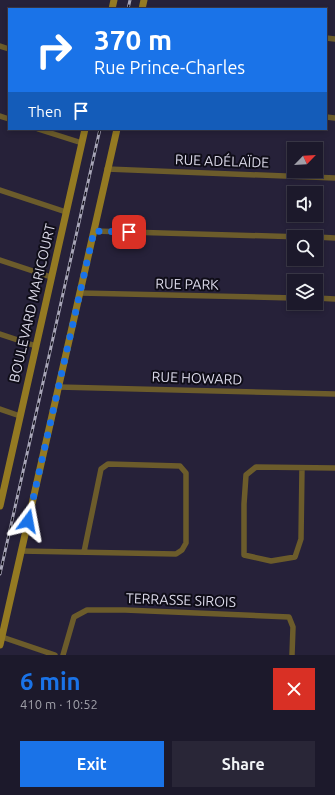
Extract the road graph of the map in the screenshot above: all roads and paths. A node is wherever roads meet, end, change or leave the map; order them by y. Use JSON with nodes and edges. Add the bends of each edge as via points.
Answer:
{"nodes":[{"id":1,"x":41,"y":130,"type":"edge"},
{"id":2,"x":85,"y":130,"type":"edge"},
{"id":3,"x":117,"y":130,"type":"edge"},
{"id":4,"x":82,"y":144,"type":"junction"},
{"id":5,"x":107,"y":169,"type":"junction"},
{"id":6,"x":335,"y":178,"type":"edge"},
{"id":7,"x":0,"y":190,"type":"edge"},
{"id":8,"x":66,"y":212,"type":"junction"},
{"id":9,"x":94,"y":231,"type":"junction"},
{"id":10,"x":287,"y":237,"type":"edge"},
{"id":11,"x":323,"y":237,"type":"edge"},
{"id":12,"x":335,"y":238,"type":"edge"},
{"id":13,"x":0,"y":260,"type":"edge"},
{"id":14,"x":51,"y":277,"type":"junction"},
{"id":15,"x":80,"y":293,"type":"junction"},
{"id":16,"x":287,"y":298,"type":"edge"},
{"id":17,"x":323,"y":298,"type":"edge"},
{"id":18,"x":335,"y":299,"type":"edge"},
{"id":19,"x":0,"y":334,"type":"edge"},
{"id":20,"x":36,"y":346,"type":"junction"},
{"id":21,"x":58,"y":387,"type":"junction"},
{"id":22,"x":335,"y":394,"type":"edge"},
{"id":23,"x":0,"y":409,"type":"edge"},
{"id":24,"x":20,"y":416,"type":"junction"},
{"id":25,"x":302,"y":468,"type":"junction"},
{"id":26,"x":335,"y":468,"type":"edge"},
{"id":27,"x":2,"y":484,"type":"edge"},
{"id":28,"x":0,"y":506,"type":"edge"},
{"id":29,"x":21,"y":551,"type":"junction"},
{"id":30,"x":84,"y":552,"type":"junction"},
{"id":31,"x":1,"y":641,"type":"edge"},
{"id":32,"x":55,"y":655,"type":"edge"},
{"id":33,"x":63,"y":655,"type":"edge"},
{"id":34,"x":292,"y":655,"type":"edge"}],
"edges":[{"from":1,"to":4,"type":"street"},
{"from":2,"to":4,"type":"street","name":"BOULEVARD MARICOURT"},
{"from":3,"to":5,"type":"street"},
{"from":4,"to":8,"type":"street","name":"BOULEVARD MARICOURT"},
{"from":5,"to":6,"type":"street","name":"RUE ADÉLAÏDE"},
{"from":5,"to":9,"type":"street"},
{"from":7,"to":8,"type":"street"},
{"from":8,"to":14,"type":"street","name":"BOULEVARD MARICOURT"},
{"from":9,"to":10,"type":"street"},
{"from":9,"to":15,"type":"street"},
{"from":11,"to":12,"type":"street"},
{"from":13,"to":14,"type":"street"},
{"from":14,"to":20,"type":"street","name":"BOULEVARD MARICOURT"},
{"from":15,"to":16,"type":"street","name":"RUE PARK"},
{"from":15,"to":21,"type":"street"},
{"from":17,"to":18,"type":"street"},
{"from":19,"to":20,"type":"street"},
{"from":20,"to":24,"type":"street","name":"BOULEVARD MARICOURT"},
{"from":21,"to":22,"type":"street","name":"RUE HOWARD"},
{"from":21,"to":29,"type":"street"},
{"from":23,"to":24,"type":"street"},
{"from":24,"to":27,"type":"street","name":"BOULEVARD MARICOURT"},
{"from":25,"to":25,"type":"street","via":[[256,467],[246,475],[244,555],[271,562],[295,557],[301,539]]},
{"from":25,"to":26,"type":"street"},
{"from":27,"to":28,"type":"street","name":"BOULEVARD MARICOURT"},
{"from":29,"to":30,"type":"street"},
{"from":29,"to":31,"type":"street"},
{"from":30,"to":30,"type":"street","via":[[176,554],[182,550],[186,543],[186,473],[180,466],[108,464],[100,469]]},
{"from":31,"to":32,"type":"street"},
{"from":33,"to":34,"type":"street","name":"TERRASSE SIROIS","via":[[74,617],[87,610],[289,617],[293,627]]}]}
